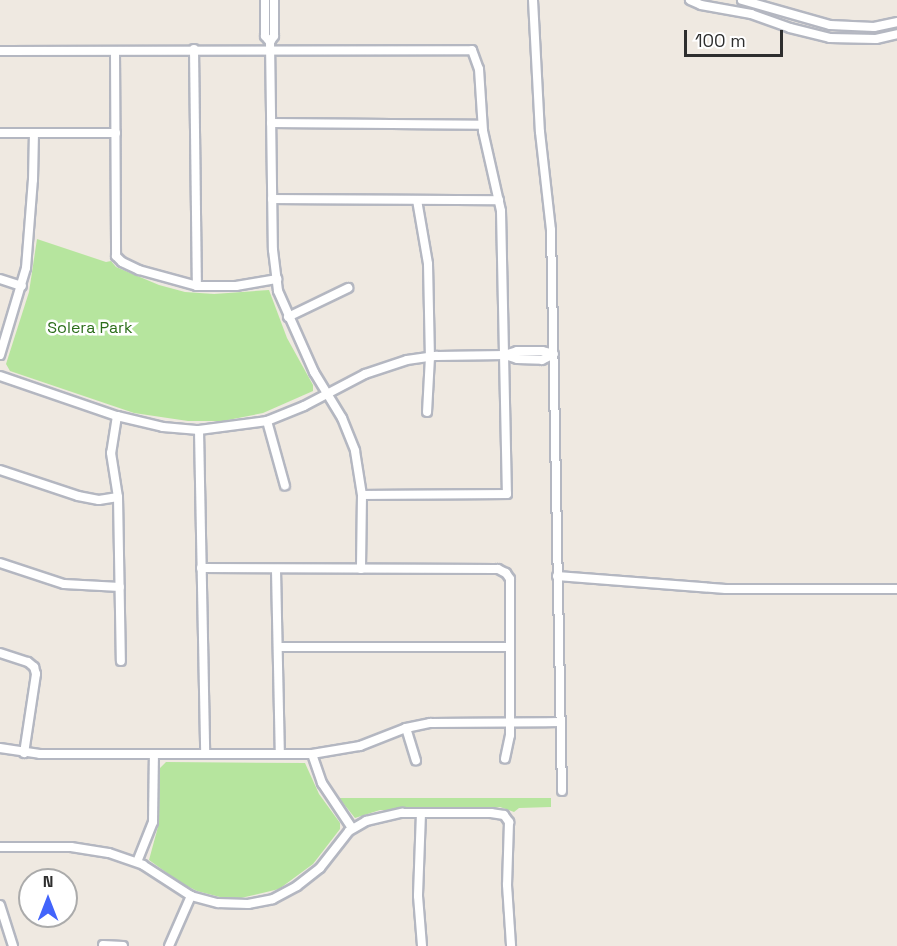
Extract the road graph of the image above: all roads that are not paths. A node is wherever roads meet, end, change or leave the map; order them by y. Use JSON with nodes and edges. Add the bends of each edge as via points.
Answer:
{"nodes":[{"id":1,"x":265,"y":0,"type":"edge"},
{"id":2,"x":274,"y":0,"type":"edge"},
{"id":3,"x":533,"y":0,"type":"edge"},
{"id":4,"x":690,"y":0,"type":"edge"},
{"id":5,"x":742,"y":0,"type":"edge"},
{"id":6,"x":897,"y":22,"type":"edge"},
{"id":7,"x":897,"y":34,"type":"edge"},
{"id":8,"x":270,"y":45,"type":"junction"},
{"id":9,"x":194,"y":49,"type":"junction"},
{"id":10,"x":0,"y":51,"type":"edge"},
{"id":11,"x":115,"y":52,"type":"junction"},
{"id":12,"x":271,"y":123,"type":"junction"},
{"id":13,"x":482,"y":125,"type":"junction"},
{"id":14,"x":0,"y":133,"type":"edge"},
{"id":15,"x":34,"y":133,"type":"junction"},
{"id":16,"x":116,"y":133,"type":"junction"},
{"id":17,"x":273,"y":199,"type":"junction"},
{"id":18,"x":417,"y":200,"type":"junction"},
{"id":19,"x":499,"y":200,"type":"junction"},
{"id":20,"x":0,"y":279,"type":"edge"},
{"id":21,"x":277,"y":279,"type":"junction"},
{"id":22,"x":22,"y":286,"type":"junction"},
{"id":23,"x":197,"y":286,"type":"junction"},
{"id":24,"x":348,"y":288,"type":"dead end"},
{"id":25,"x":288,"y":317,"type":"junction"},
{"id":26,"x":554,"y":354,"type":"junction"},
{"id":27,"x":0,"y":355,"type":"edge"},
{"id":28,"x":505,"y":355,"type":"junction"},
{"id":29,"x":430,"y":357,"type":"junction"},
{"id":30,"x":0,"y":376,"type":"edge"},
{"id":31,"x":328,"y":393,"type":"junction"},
{"id":32,"x":427,"y":412,"type":"dead end"},
{"id":33,"x":117,"y":416,"type":"junction"},
{"id":34,"x":267,"y":421,"type":"junction"},
{"id":35,"x":199,"y":430,"type":"junction"},
{"id":36,"x":0,"y":470,"type":"edge"},
{"id":37,"x":285,"y":486,"type":"dead end"},
{"id":38,"x":362,"y":495,"type":"junction"},
{"id":39,"x":118,"y":497,"type":"junction"},
{"id":40,"x":0,"y":563,"type":"edge"},
{"id":41,"x":201,"y":568,"type":"junction"},
{"id":42,"x":361,"y":569,"type":"junction"},
{"id":43,"x":276,"y":570,"type":"junction"},
{"id":44,"x":557,"y":576,"type":"junction"},
{"id":45,"x":120,"y":587,"type":"junction"},
{"id":46,"x":897,"y":589,"type":"edge"},
{"id":47,"x":279,"y":647,"type":"junction"},
{"id":48,"x":509,"y":647,"type":"junction"},
{"id":49,"x":0,"y":653,"type":"edge"},
{"id":50,"x":121,"y":661,"type":"dead end"},
{"id":51,"x":560,"y":722,"type":"junction"},
{"id":52,"x":510,"y":723,"type":"junction"},
{"id":53,"x":406,"y":728,"type":"junction"},
{"id":54,"x":0,"y":748,"type":"edge"},
{"id":55,"x":24,"y":753,"type":"junction"},
{"id":56,"x":154,"y":754,"type":"junction"},
{"id":57,"x":205,"y":754,"type":"junction"},
{"id":58,"x":280,"y":754,"type":"junction"},
{"id":59,"x":312,"y":754,"type":"junction"},
{"id":60,"x":505,"y":758,"type":"dead end"},
{"id":61,"x":416,"y":760,"type":"dead end"},
{"id":62,"x":562,"y":790,"type":"dead end"},
{"id":63,"x":421,"y":813,"type":"junction"},
{"id":64,"x":352,"y":828,"type":"junction"},
{"id":65,"x":0,"y":847,"type":"edge"},
{"id":66,"x":137,"y":862,"type":"junction"},
{"id":67,"x":191,"y":896,"type":"junction"},
{"id":68,"x":0,"y":905,"type":"edge"},
{"id":69,"x":103,"y":945,"type":"edge"},
{"id":70,"x":13,"y":946,"type":"edge"},
{"id":71,"x":123,"y":946,"type":"edge"},
{"id":72,"x":169,"y":946,"type":"edge"},
{"id":73,"x":422,"y":946,"type":"edge"},
{"id":74,"x":511,"y":946,"type":"edge"}],
"edges":[{"from":1,"to":8,"type":"street","via":[[265,36]]},
{"from":2,"to":8,"type":"street","via":[[274,36]]},
{"from":3,"to":26,"type":"street","via":[[540,132],[551,230]]},
{"from":4,"to":7,"type":"street","via":[[830,38],[876,39]]},
{"from":5,"to":6,"type":"street","via":[[830,25],[874,27]]},
{"from":8,"to":9,"type":"street"},
{"from":8,"to":12,"type":"street"},
{"from":8,"to":13,"type":"street","via":[[472,50],[479,69]]},
{"from":9,"to":11,"type":"street"},
{"from":9,"to":23,"type":"street"},
{"from":10,"to":11,"type":"street"},
{"from":11,"to":16,"type":"street"},
{"from":12,"to":13,"type":"street"},
{"from":12,"to":17,"type":"street"},
{"from":13,"to":19,"type":"street"},
{"from":14,"to":15,"type":"street"},
{"from":15,"to":16,"type":"street"},
{"from":15,"to":22,"type":"street"},
{"from":16,"to":23,"type":"street","via":[[116,256],[139,270]]},
{"from":17,"to":18,"type":"street"},
{"from":17,"to":21,"type":"street"},
{"from":18,"to":19,"type":"street"},
{"from":18,"to":29,"type":"street","via":[[428,264]]},
{"from":19,"to":28,"type":"street"},
{"from":20,"to":22,"type":"street"},
{"from":21,"to":23,"type":"street","via":[[236,286]]},
{"from":21,"to":25,"type":"street"},
{"from":22,"to":27,"type":"street"},
{"from":24,"to":25,"type":"street"},
{"from":25,"to":31,"type":"street"},
{"from":26,"to":28,"type":"street","via":[[542,360]]},
{"from":26,"to":44,"type":"street"},
{"from":28,"to":29,"type":"street"},
{"from":28,"to":38,"type":"street","via":[[507,494]]},
{"from":29,"to":31,"type":"street","via":[[406,360],[365,374]]},
{"from":29,"to":32,"type":"street"},
{"from":30,"to":33,"type":"street"},
{"from":31,"to":34,"type":"street"},
{"from":31,"to":38,"type":"street","via":[[356,451]]},
{"from":33,"to":35,"type":"street","via":[[163,427]]},
{"from":33,"to":39,"type":"street","via":[[111,453]]},
{"from":34,"to":35,"type":"street"},
{"from":34,"to":37,"type":"street"},
{"from":35,"to":41,"type":"street"},
{"from":36,"to":39,"type":"street","via":[[78,496],[99,500]]},
{"from":38,"to":42,"type":"street"},
{"from":39,"to":45,"type":"street"},
{"from":40,"to":45,"type":"street","via":[[64,585]]},
{"from":41,"to":43,"type":"street"},
{"from":41,"to":57,"type":"street"},
{"from":42,"to":43,"type":"street"},
{"from":42,"to":48,"type":"street","via":[[498,569],[506,573],[510,579]]},
{"from":43,"to":47,"type":"street"},
{"from":44,"to":46,"type":"street","via":[[726,589]]},
{"from":44,"to":51,"type":"street"},
{"from":45,"to":50,"type":"street"},
{"from":47,"to":48,"type":"street"},
{"from":47,"to":58,"type":"street"},
{"from":48,"to":52,"type":"street"},
{"from":49,"to":55,"type":"street","via":[[28,662],[36,674]]},
{"from":51,"to":52,"type":"street"},
{"from":51,"to":62,"type":"street"},
{"from":52,"to":53,"type":"street","via":[[430,723]]},
{"from":52,"to":60,"type":"street"},
{"from":53,"to":59,"type":"street","via":[[360,746]]},
{"from":53,"to":61,"type":"street"},
{"from":54,"to":55,"type":"street"},
{"from":55,"to":56,"type":"street"},
{"from":56,"to":57,"type":"street"},
{"from":56,"to":66,"type":"street","via":[[153,822]]},
{"from":57,"to":58,"type":"street"},
{"from":58,"to":59,"type":"street"},
{"from":59,"to":64,"type":"street","via":[[322,783]]},
{"from":63,"to":64,"type":"street","via":[[382,816]]},
{"from":63,"to":73,"type":"street","via":[[418,896]]},
{"from":63,"to":74,"type":"street","via":[[491,813],[507,819]]},
{"from":64,"to":67,"type":"street","via":[[320,868],[286,894],[261,903],[233,905]]},
{"from":65,"to":66,"type":"street","via":[[84,847]]},
{"from":66,"to":67,"type":"street"},
{"from":67,"to":72,"type":"street"},
{"from":68,"to":70,"type":"street"},
{"from":69,"to":71,"type":"street"}]}
